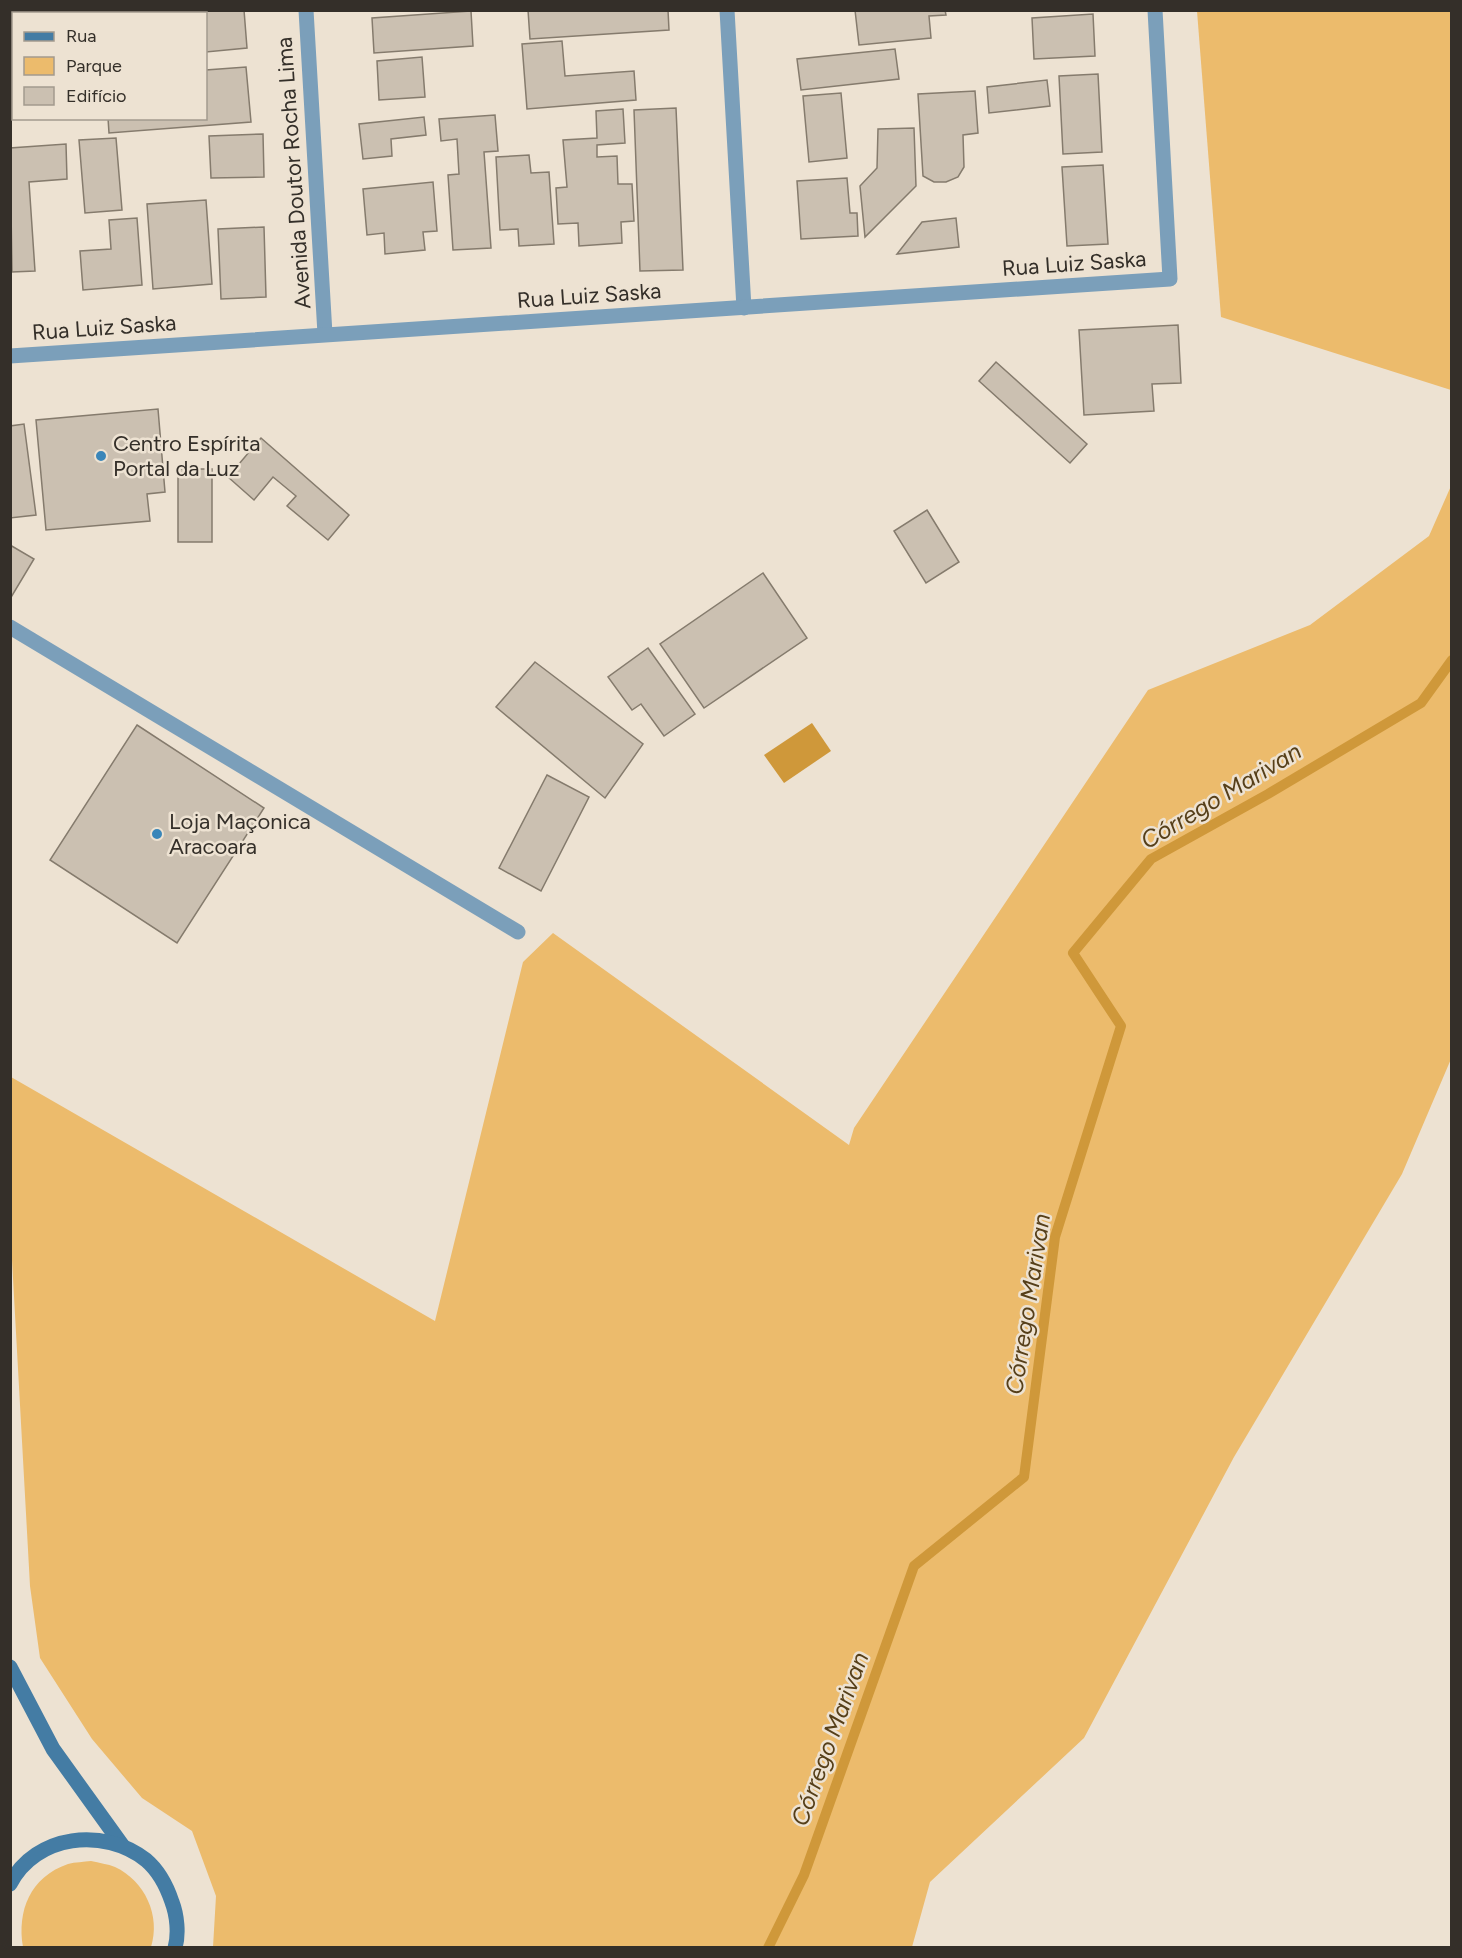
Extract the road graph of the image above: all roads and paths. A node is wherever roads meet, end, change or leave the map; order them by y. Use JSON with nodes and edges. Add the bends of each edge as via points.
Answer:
{"nodes":[{"id":1,"x":306,"y":10,"type":"edge"},
{"id":2,"x":727,"y":10,"type":"edge"},
{"id":3,"x":1155,"y":10,"type":"edge"},
{"id":4,"x":744,"y":308,"type":"junction"},
{"id":5,"x":326,"y":334,"type":"junction"},
{"id":6,"x":10,"y":356,"type":"edge"},
{"id":7,"x":10,"y":627,"type":"edge"},
{"id":8,"x":518,"y":932,"type":"dead end"},
{"id":9,"x":10,"y":1667,"type":"edge"},
{"id":10,"x":122,"y":1845,"type":"junction"},
{"id":11,"x":10,"y":1884,"type":"edge"},
{"id":12,"x":176,"y":1946,"type":"edge"}],
"edges":[{"from":1,"to":5,"type":"street","name":"Avenida Doutor Rocha Lima"},
{"from":2,"to":4,"type":"street"},
{"from":3,"to":4,"type":"street","name":"Rua Luiz Saska","via":[[1170,279]]},
{"from":4,"to":5,"type":"street","name":"Rua Luiz Saska"},
{"from":5,"to":6,"type":"street","name":"Rua Luiz Saska"},
{"from":7,"to":8,"type":"street"},
{"from":9,"to":10,"type":"street","via":[[53,1749]]},
{"from":10,"to":11,"type":"street","via":[[93,1839],[63,1842],[36,1854]]},
{"from":10,"to":12,"type":"street","via":[[147,1861],[166,1884],[176,1912]]}]}
